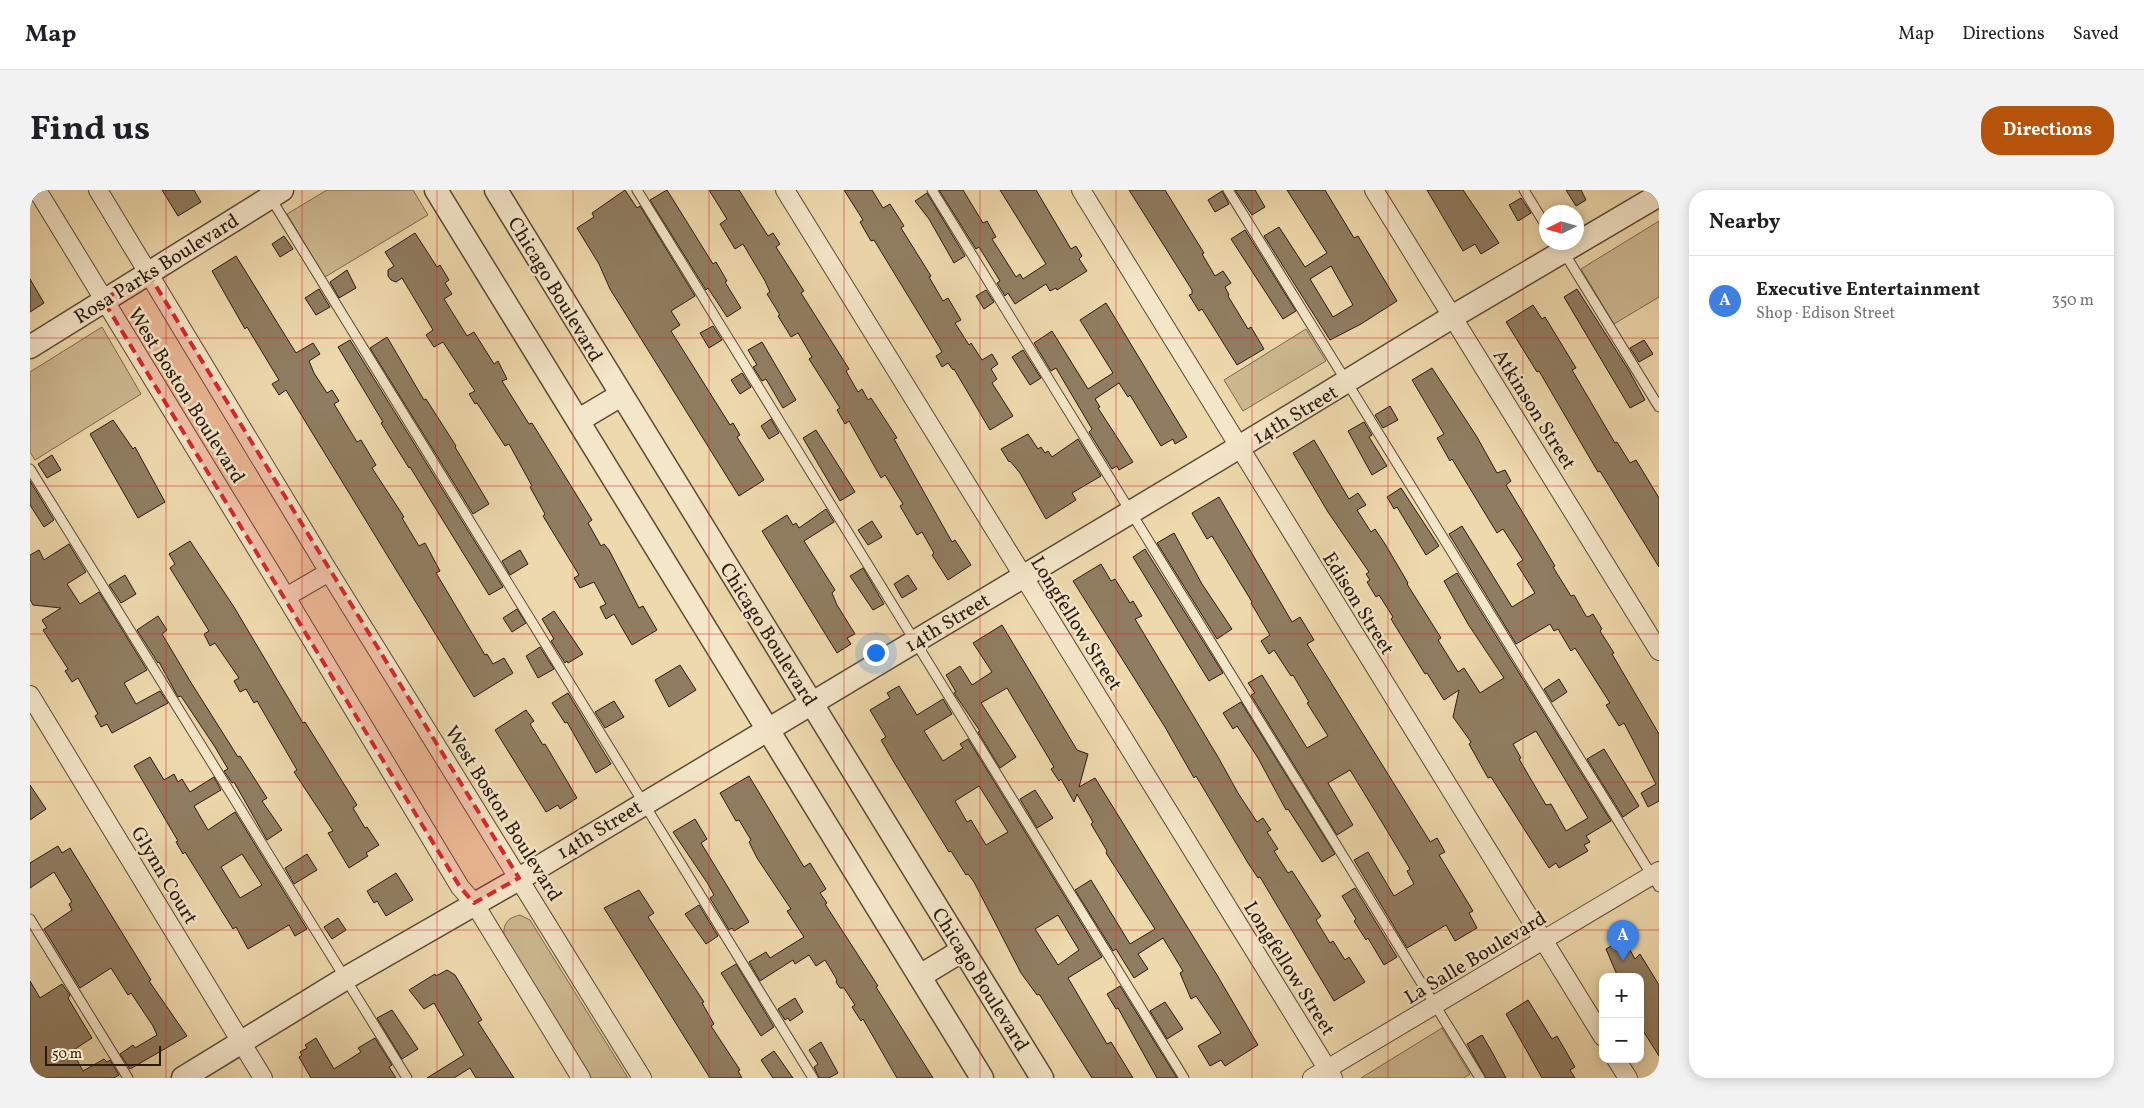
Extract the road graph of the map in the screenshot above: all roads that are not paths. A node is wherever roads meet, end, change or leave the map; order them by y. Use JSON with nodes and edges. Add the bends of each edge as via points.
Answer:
{"nodes":[{"id":1,"x":37,"y":190,"type":"edge"},
{"id":2,"x":98,"y":190,"type":"edge"},
{"id":3,"x":436,"y":190,"type":"edge"},
{"id":4,"x":496,"y":190,"type":"edge"},
{"id":5,"x":637,"y":190,"type":"edge"},
{"id":6,"x":786,"y":190,"type":"edge"},
{"id":7,"x":932,"y":190,"type":"edge"},
{"id":8,"x":1080,"y":190,"type":"edge"},
{"id":9,"x":1228,"y":190,"type":"edge"},
{"id":10,"x":1374,"y":190,"type":"edge"},
{"id":11,"x":1524,"y":190,"type":"edge"},
{"id":12,"x":273,"y":192,"type":"edge"},
{"id":13,"x":1659,"y":195,"type":"edge"},
{"id":14,"x":1539,"y":215,"type":"edge"},
{"id":15,"x":1584,"y":235,"type":"edge"},
{"id":16,"x":1556,"y":250,"type":"edge"},
{"id":17,"x":1563,"y":250,"type":"edge"},
{"id":18,"x":148,"y":273,"type":"junction"},
{"id":19,"x":103,"y":300,"type":"junction"},
{"id":20,"x":1452,"y":317,"type":"junction"},
{"id":21,"x":30,"y":347,"type":"edge"},
{"id":22,"x":1346,"y":382,"type":"junction"},
{"id":23,"x":621,"y":395,"type":"junction"},
{"id":24,"x":1659,"y":407,"type":"edge"},
{"id":25,"x":579,"y":420,"type":"junction"},
{"id":26,"x":1239,"y":447,"type":"junction"},
{"id":27,"x":30,"y":468,"type":"edge"},
{"id":28,"x":1130,"y":512,"type":"junction"},
{"id":29,"x":329,"y":572,"type":"junction"},
{"id":30,"x":1023,"y":577,"type":"junction"},
{"id":31,"x":286,"y":597,"type":"junction"},
{"id":32,"x":915,"y":641,"type":"junction"},
{"id":33,"x":1659,"y":651,"type":"edge"},
{"id":34,"x":30,"y":695,"type":"edge"},
{"id":35,"x":812,"y":703,"type":"junction"},
{"id":36,"x":768,"y":730,"type":"junction"},
{"id":37,"x":642,"y":803,"type":"junction"},
{"id":38,"x":519,"y":878,"type":"junction"},
{"id":39,"x":1657,"y":878,"type":"edge"},
{"id":40,"x":474,"y":903,"type":"junction"},
{"id":41,"x":30,"y":919,"type":"edge"},
{"id":42,"x":1543,"y":941,"type":"junction"},
{"id":43,"x":964,"y":950,"type":"junction"},
{"id":44,"x":920,"y":976,"type":"junction"},
{"id":45,"x":346,"y":978,"type":"junction"},
{"id":46,"x":1436,"y":1006,"type":"junction"},
{"id":47,"x":1599,"y":1031,"type":"edge"},
{"id":48,"x":241,"y":1042,"type":"junction"},
{"id":49,"x":1619,"y":1063,"type":"edge"},
{"id":50,"x":1330,"y":1073,"type":"edge"},
{"id":51,"x":128,"y":1078,"type":"edge"},
{"id":52,"x":183,"y":1078,"type":"edge"},
{"id":53,"x":263,"y":1078,"type":"edge"},
{"id":54,"x":406,"y":1078,"type":"edge"},
{"id":55,"x":581,"y":1078,"type":"edge"},
{"id":56,"x":642,"y":1078,"type":"edge"},
{"id":57,"x":813,"y":1078,"type":"edge"},
{"id":58,"x":982,"y":1078,"type":"edge"},
{"id":59,"x":1042,"y":1078,"type":"edge"},
{"id":60,"x":1184,"y":1078,"type":"edge"},
{"id":61,"x":1312,"y":1078,"type":"edge"},
{"id":62,"x":1480,"y":1078,"type":"edge"},
{"id":63,"x":1628,"y":1078,"type":"edge"}],
"edges":[{"from":1,"to":19,"type":"street","name":"West Boston Boulevard"},
{"from":2,"to":18,"type":"street","name":"West Boston Boulevard"},
{"from":3,"to":25,"type":"street"},
{"from":4,"to":23,"type":"street","name":"Chicago Boulevard"},
{"from":5,"to":32,"type":"lane"},
{"from":6,"to":30,"type":"street","name":"Longfellow Street"},
{"from":7,"to":28,"type":"lane"},
{"from":8,"to":26,"type":"street","name":"Edison Street"},
{"from":9,"to":22,"type":"lane"},
{"from":10,"to":20,"type":"street","name":"Atkinson Street"},
{"from":11,"to":14,"type":"lane"},
{"from":12,"to":18,"type":"street","name":"Rosa Parks Boulevard"},
{"from":12,"to":37,"type":"lane"},
{"from":13,"to":15,"type":"street","name":"14th Street"},
{"from":16,"to":20,"type":"street","name":"14th Street"},
{"from":17,"to":24,"type":"lane"},
{"from":18,"to":19,"type":"street","name":"Rosa Parks Boulevard"},
{"from":18,"to":29,"type":"street","name":"West Boston Boulevard"},
{"from":19,"to":21,"type":"street","name":"Rosa Parks Boulevard"},
{"from":19,"to":31,"type":"street","name":"West Boston Boulevard"},
{"from":20,"to":22,"type":"street","name":"14th Street"},
{"from":20,"to":33,"type":"street","name":"Atkinson Street"},
{"from":22,"to":26,"type":"street","name":"14th Street"},
{"from":22,"to":39,"type":"lane"},
{"from":23,"to":25,"type":"street"},
{"from":23,"to":35,"type":"street","name":"Chicago Boulevard"},
{"from":25,"to":36,"type":"street"},
{"from":26,"to":28,"type":"street","name":"14th Street"},
{"from":26,"to":42,"type":"street","name":"Edison Street"},
{"from":27,"to":45,"type":"lane"},
{"from":28,"to":30,"type":"street","name":"14th Street"},
{"from":28,"to":46,"type":"lane"},
{"from":29,"to":31,"type":"street"},
{"from":29,"to":38,"type":"street","name":"West Boston Boulevard"},
{"from":30,"to":32,"type":"street","name":"14th Street"},
{"from":30,"to":50,"type":"street","name":"Longfellow Street"},
{"from":31,"to":40,"type":"street","name":"West Boston Boulevard","via":[[460,887]]},
{"from":32,"to":35,"type":"street","name":"14th Street"},
{"from":32,"to":60,"type":"lane"},
{"from":34,"to":48,"type":"street","name":"Glynn Court"},
{"from":35,"to":36,"type":"street","name":"14th Street"},
{"from":35,"to":43,"type":"street","name":"Chicago Boulevard"},
{"from":36,"to":37,"type":"street","name":"14th Street"},
{"from":36,"to":44,"type":"street"},
{"from":37,"to":38,"type":"street","name":"14th Street"},
{"from":37,"to":57,"type":"lane"},
{"from":38,"to":40,"type":"street","name":"14th Street"},
{"from":38,"to":56,"type":"street","name":"West Boston Boulevard"},
{"from":39,"to":42,"type":"street","name":"La Salle Boulevard"},
{"from":40,"to":45,"type":"street","name":"14th Street"},
{"from":40,"to":55,"type":"street","name":"West Boston Boulevard"},
{"from":41,"to":51,"type":"lane"},
{"from":42,"to":46,"type":"street","name":"La Salle Boulevard"},
{"from":42,"to":47,"type":"street","name":"Edison Street"},
{"from":43,"to":44,"type":"street"},
{"from":43,"to":59,"type":"street","name":"Chicago Boulevard"},
{"from":44,"to":58,"type":"street"},
{"from":45,"to":48,"type":"street","name":"14th Street"},
{"from":45,"to":54,"type":"lane"},
{"from":46,"to":50,"type":"street","name":"La Salle Boulevard"},
{"from":46,"to":62,"type":"lane"},
{"from":48,"to":52,"type":"street","name":"14th Street"},
{"from":48,"to":53,"type":"street","name":"Glynn Court"},
{"from":49,"to":63,"type":"street"},
{"from":50,"to":61,"type":"street","name":"La Salle Boulevard"}]}
